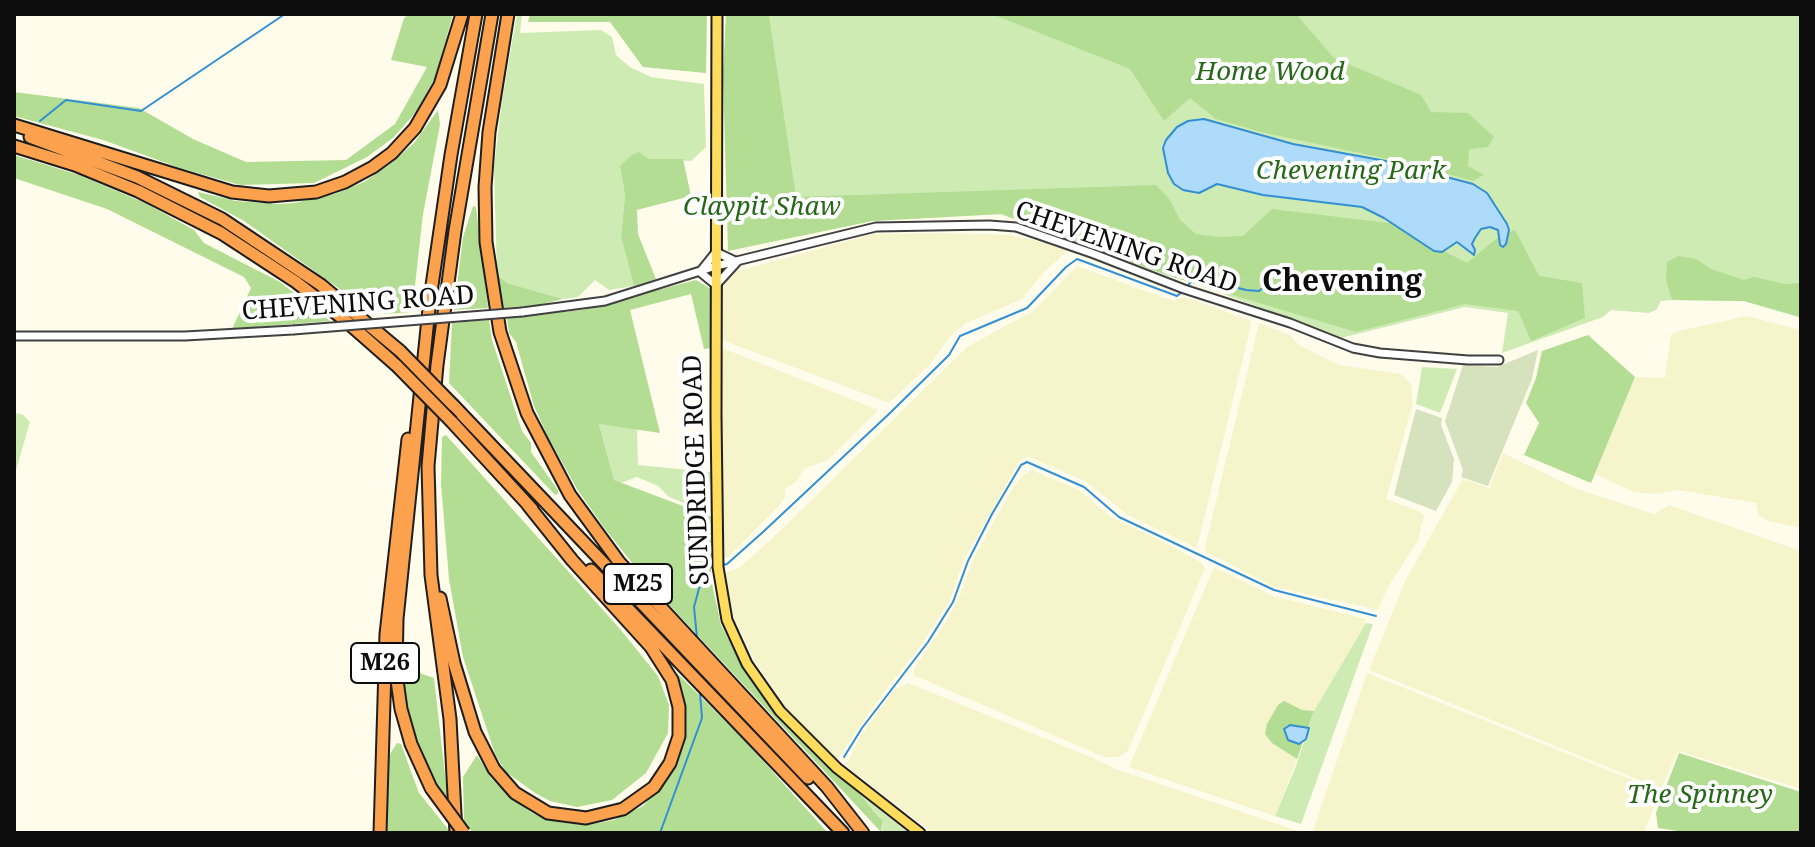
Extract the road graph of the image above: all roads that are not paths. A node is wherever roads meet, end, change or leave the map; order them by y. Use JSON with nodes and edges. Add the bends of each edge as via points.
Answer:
{"nodes":[{"id":1,"x":462,"y":14,"type":"edge"},
{"id":2,"x":476,"y":14,"type":"edge"},
{"id":3,"x":492,"y":14,"type":"edge"},
{"id":4,"x":508,"y":14,"type":"edge"},
{"id":5,"x":717,"y":14,"type":"edge"},
{"id":6,"x":14,"y":125,"type":"edge"},
{"id":7,"x":14,"y":133,"type":"edge"},
{"id":8,"x":14,"y":146,"type":"edge"},
{"id":9,"x":716,"y":252,"type":"junction"},
{"id":10,"x":737,"y":262,"type":"junction"},
{"id":11,"x":716,"y":266,"type":"junction"},
{"id":12,"x":700,"y":272,"type":"junction"},
{"id":13,"x":716,"y":285,"type":"junction"},
{"id":14,"x":425,"y":334,"type":"junction"},
{"id":15,"x":14,"y":336,"type":"edge"},
{"id":16,"x":1499,"y":360,"type":"dead end"},
{"id":17,"x":528,"y":505,"type":"junction"},
{"id":18,"x":429,"y":547,"type":"junction"},
{"id":19,"x":380,"y":833,"type":"edge"},
{"id":20,"x":456,"y":833,"type":"edge"},
{"id":21,"x":464,"y":833,"type":"edge"},
{"id":22,"x":843,"y":833,"type":"edge"},
{"id":23,"x":863,"y":833,"type":"edge"},
{"id":24,"x":920,"y":833,"type":"edge"}],
"edges":[{"from":1,"to":6,"type":"highway","via":[[440,85],[415,128],[373,167],[316,192],[232,192]]},
{"from":2,"to":14,"type":"highway"},
{"from":3,"to":18,"type":"highway","number":"M25","via":[[437,365],[428,466]]},
{"from":4,"to":23,"type":"highway","number":"M25","via":[[489,132],[486,242],[500,332],[527,413],[570,495],[612,553]]},
{"from":5,"to":9,"type":"main road","name":"SUNDRIDGE ROAD"},
{"from":7,"to":23,"type":"highway","number":"M25","bridge":true,"via":[[124,171],[222,219],[321,285],[400,351]]},
{"from":8,"to":17,"type":"highway","number":"M25","bridge":true,"via":[[138,191],[221,233],[296,282],[396,365]]},
{"from":9,"to":10,"type":"street"},
{"from":9,"to":11,"type":"main road","name":"SUNDRIDGE ROAD"},
{"from":9,"to":12,"type":"street"},
{"from":10,"to":11,"type":"street","name":"CHEVENING ROAD"},
{"from":10,"to":13,"type":"street"},
{"from":10,"to":16,"type":"street","name":"CHEVENING ROAD","via":[[876,227],[1016,227],[1353,348]]},
{"from":11,"to":12,"type":"street","name":"CHEVENING ROAD"},
{"from":11,"to":13,"type":"main road","name":"SUNDRIDGE ROAD"},
{"from":12,"to":13,"type":"street"},
{"from":12,"to":15,"type":"street","name":"CHEVENING ROAD","bridge":true,"via":[[605,301],[522,312],[185,336]]},
{"from":13,"to":24,"type":"main road","name":"SUNDRIDGE ROAD","via":[[718,567],[727,620],[747,664],[774,703],[837,768]]},
{"from":14,"to":19,"type":"highway","number":"M26","via":[[388,606]]},
{"from":14,"to":21,"type":"highway","bridge":true,"via":[[395,655],[405,727],[431,788]]},
{"from":17,"to":18,"type":"highway","number":"M25","via":[[651,647],[675,688],[680,726],[670,763],[654,787],[623,809],[586,818],[548,813],[515,793],[494,769],[464,702]]},
{"from":17,"to":22,"type":"highway","number":"M25"},
{"from":18,"to":20,"type":"highway","number":"M26","via":[[454,756]]}]}
